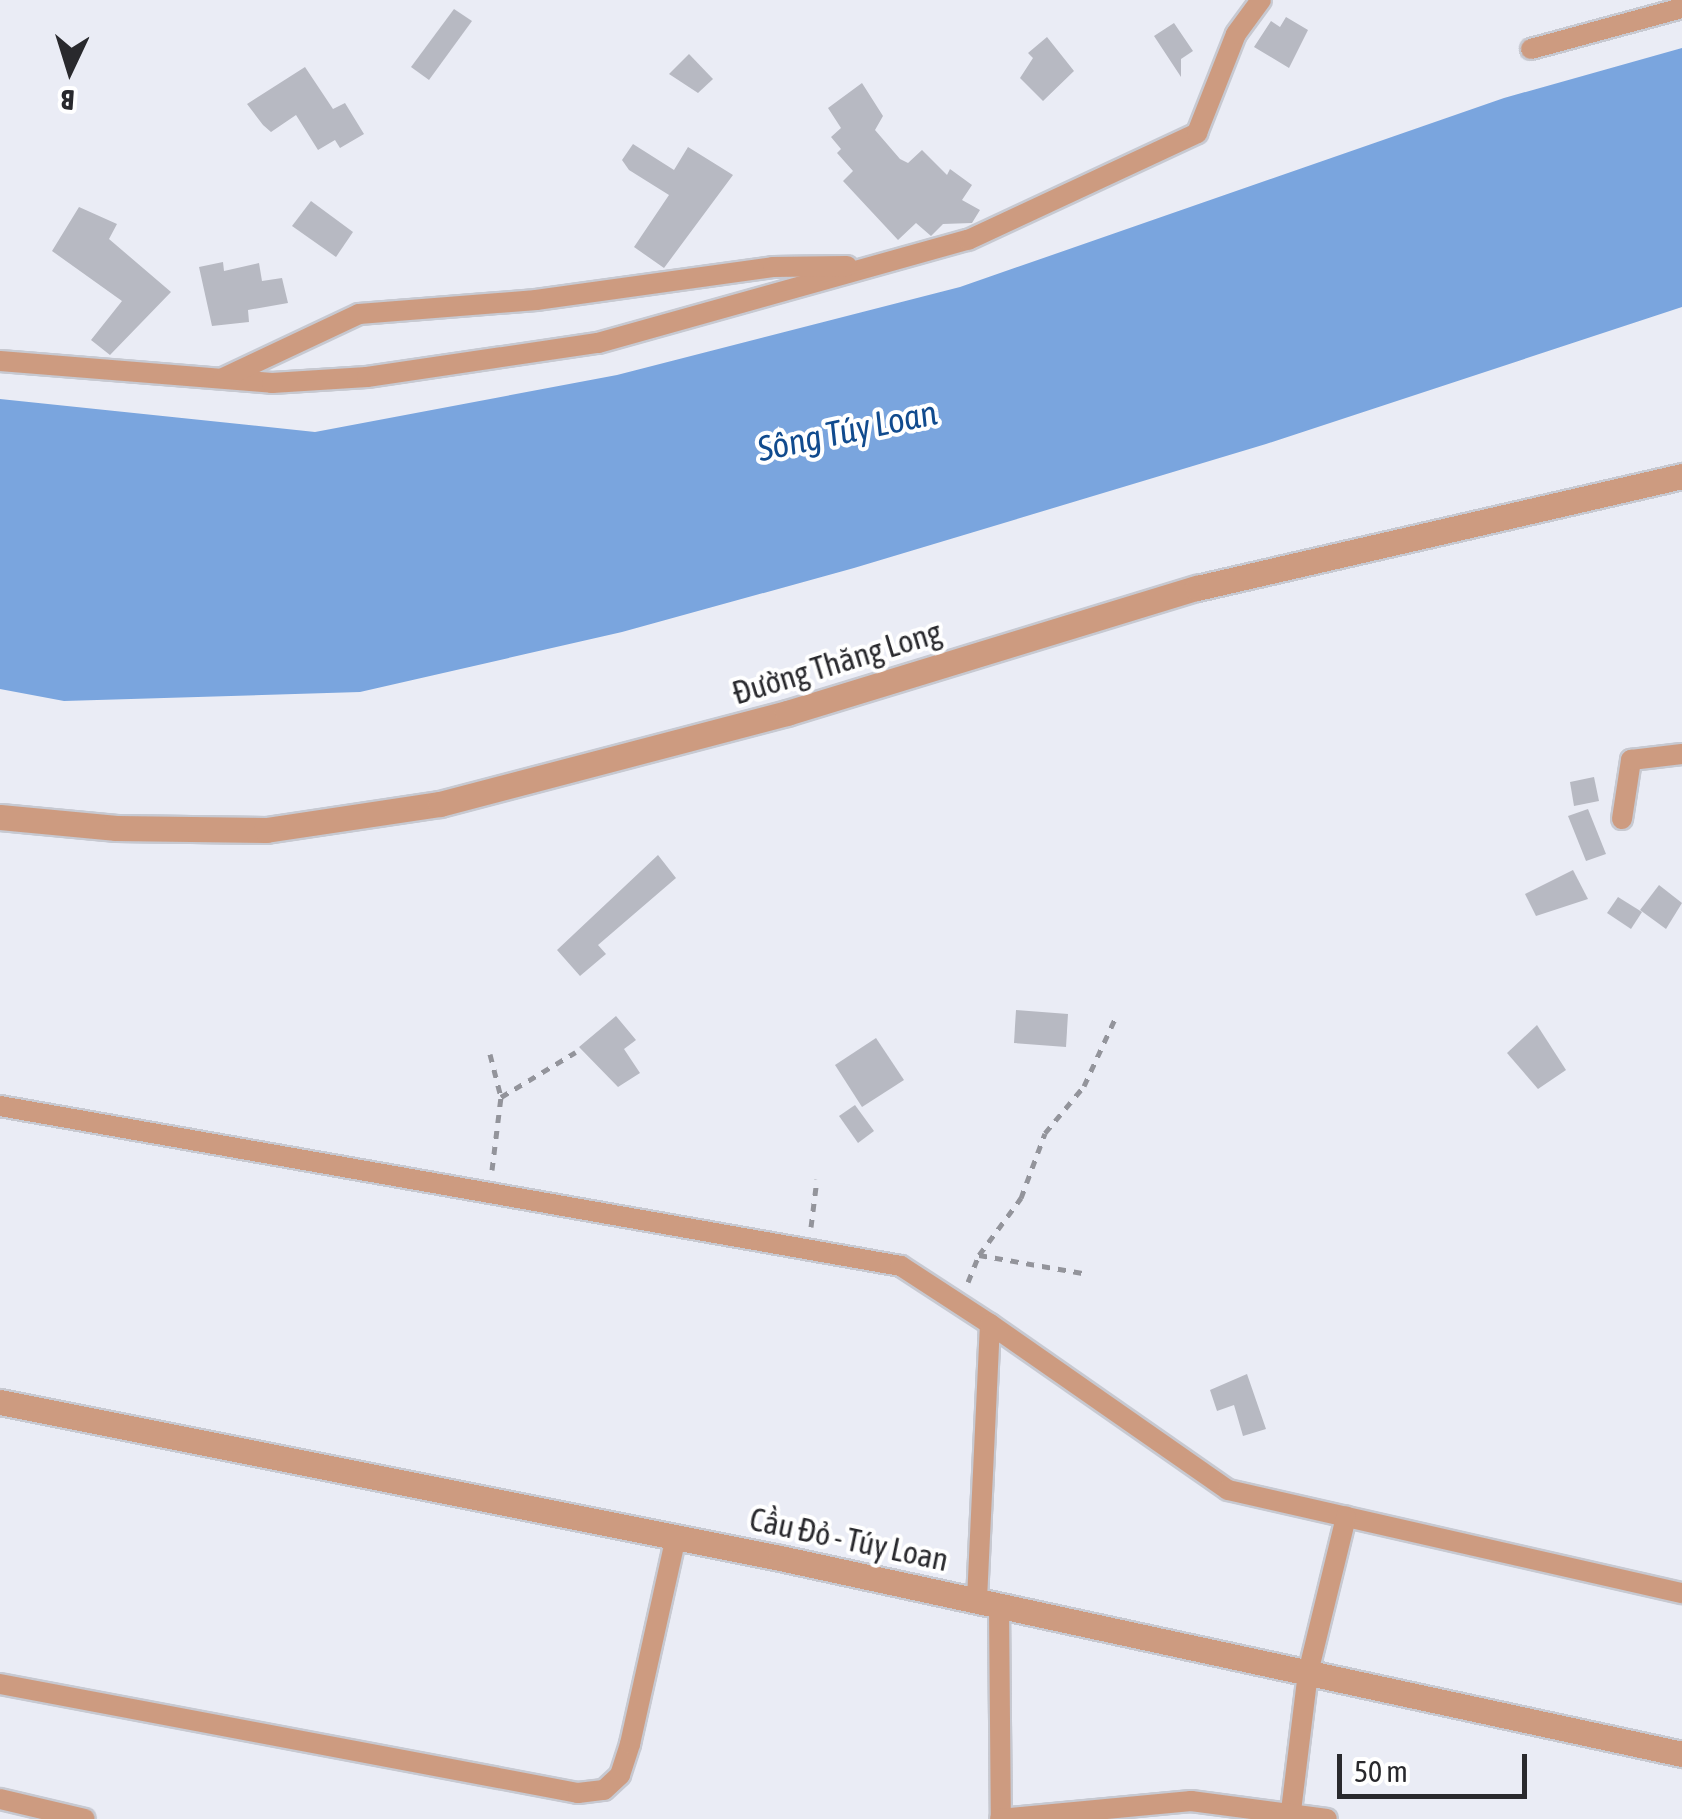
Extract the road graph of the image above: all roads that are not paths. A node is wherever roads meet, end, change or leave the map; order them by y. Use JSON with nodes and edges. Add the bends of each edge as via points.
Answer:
{"nodes":[{"id":1,"x":1261,"y":0,"type":"edge"},
{"id":2,"x":1682,"y":8,"type":"edge"},
{"id":3,"x":1531,"y":49,"type":"dead end"},
{"id":4,"x":864,"y":267,"type":"junction"},
{"id":5,"x":0,"y":361,"type":"edge"},
{"id":6,"x":219,"y":380,"type":"junction"},
{"id":7,"x":1682,"y":476,"type":"edge"},
{"id":8,"x":1682,"y":754,"type":"edge"},
{"id":9,"x":0,"y":817,"type":"edge"},
{"id":10,"x":1622,"y":819,"type":"dead end"},
{"id":11,"x":0,"y":1106,"type":"edge"},
{"id":12,"x":990,"y":1324,"type":"junction"},
{"id":13,"x":0,"y":1402,"type":"edge"},
{"id":14,"x":1346,"y":1517,"type":"junction"},
{"id":15,"x":676,"y":1537,"type":"junction"},
{"id":16,"x":1682,"y":1593,"type":"edge"},
{"id":17,"x":988,"y":1604,"type":"junction"},
{"id":18,"x":1308,"y":1673,"type":"junction"},
{"id":19,"x":0,"y":1684,"type":"edge"},
{"id":20,"x":1682,"y":1754,"type":"edge"},
{"id":21,"x":0,"y":1798,"type":"edge"},
{"id":22,"x":1290,"y":1811,"type":"junction"},
{"id":23,"x":86,"y":1819,"type":"edge"},
{"id":24,"x":1000,"y":1819,"type":"edge"},
{"id":25,"x":1327,"y":1819,"type":"edge"}],
"edges":[{"from":1,"to":4,"type":"street","via":[[1236,34],[1198,133],[984,234]]},
{"from":2,"to":3,"type":"street"},
{"from":4,"to":6,"type":"street","via":[[559,351],[331,381]]},
{"from":4,"to":6,"type":"street","via":[[772,267],[536,300],[359,314]]},
{"from":5,"to":6,"type":"street"},
{"from":7,"to":9,"type":"street","name":"Đường Thăng Long","via":[[1197,588],[769,718],[440,804],[266,830],[116,828]]},
{"from":8,"to":10,"type":"street","via":[[1631,760]]},
{"from":11,"to":12,"type":"street","via":[[901,1266]]},
{"from":12,"to":14,"type":"street","via":[[1228,1490]]},
{"from":12,"to":17,"type":"street"},
{"from":13,"to":15,"type":"street","name":"Cầu Đỏ - Túy Loan"},
{"from":14,"to":16,"type":"street"},
{"from":14,"to":18,"type":"street"},
{"from":15,"to":17,"type":"street","name":"Cầu Đỏ - Túy Loan"},
{"from":15,"to":19,"type":"street","via":[[630,1744],[620,1776],[604,1790],[578,1793]]},
{"from":17,"to":18,"type":"street","name":"Cầu Đỏ - Túy Loan"},
{"from":17,"to":24,"type":"street"},
{"from":18,"to":20,"type":"street","name":"Cầu Đỏ - Túy Loan"},
{"from":18,"to":22,"type":"street"},
{"from":21,"to":23,"type":"street"},
{"from":22,"to":24,"type":"street","via":[[1191,1801]]},
{"from":22,"to":25,"type":"street"}]}
